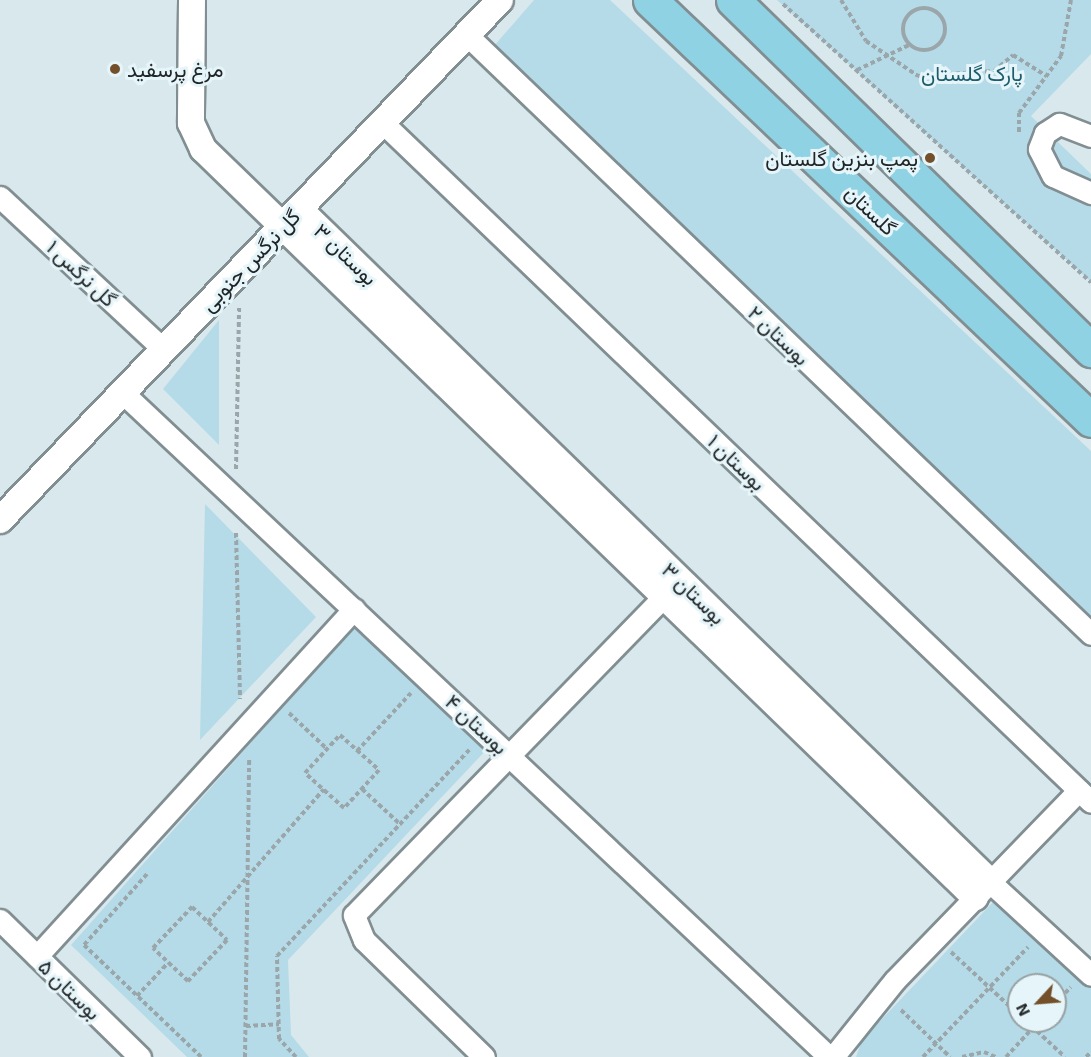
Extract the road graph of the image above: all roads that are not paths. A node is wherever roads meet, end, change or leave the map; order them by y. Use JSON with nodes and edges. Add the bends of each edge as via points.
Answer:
{"nodes":[{"id":1,"x":192,"y":0,"type":"edge"},
{"id":2,"x":500,"y":0,"type":"edge"},
{"id":3,"x":650,"y":0,"type":"edge"},
{"id":4,"x":733,"y":0,"type":"edge"},
{"id":5,"x":467,"y":35,"type":"junction"},
{"id":6,"x":382,"y":122,"type":"junction"},
{"id":7,"x":1091,"y":136,"type":"edge"},
{"id":8,"x":1091,"y":193,"type":"edge"},
{"id":9,"x":0,"y":197,"type":"edge"},
{"id":10,"x":292,"y":217,"type":"junction"},
{"id":11,"x":164,"y":350,"type":"junction"},
{"id":12,"x":1091,"y":350,"type":"edge"},
{"id":13,"x":123,"y":393,"type":"junction"},
{"id":14,"x":1091,"y":420,"type":"edge"},
{"id":15,"x":4,"y":509,"type":"edge"},
{"id":16,"x":665,"y":595,"type":"junction"},
{"id":17,"x":354,"y":609,"type":"junction"},
{"id":18,"x":1091,"y":634,"type":"edge"},
{"id":19,"x":510,"y":755,"type":"junction"},
{"id":20,"x":1085,"y":796,"type":"edge"},
{"id":21,"x":983,"y":889,"type":"junction"},
{"id":22,"x":0,"y":920,"type":"edge"},
{"id":23,"x":37,"y":956,"type":"junction"},
{"id":24,"x":1083,"y":979,"type":"edge"},
{"id":25,"x":140,"y":1057,"type":"edge"},
{"id":26,"x":484,"y":1057,"type":"edge"},
{"id":27,"x":831,"y":1057,"type":"edge"}],
"edges":[{"from":1,"to":10,"type":"street","via":[[191,123],[203,149]]},
{"from":2,"to":5,"type":"street","name":"گل نرگس جنوبی"},
{"from":3,"to":14,"type":"main road","name":"گلستان"},
{"from":4,"to":12,"type":"main road"},
{"from":5,"to":6,"type":"street","name":"گل نرگس جنوبی"},
{"from":5,"to":18,"type":"street","name":"بوستان ۲"},
{"from":6,"to":10,"type":"street","name":"گل نرگس جنوبی"},
{"from":6,"to":20,"type":"street","name":"بوستان ۱"},
{"from":7,"to":8,"type":"street","via":[[1059,124],[1045,133],[1039,149],[1053,176]]},
{"from":9,"to":11,"type":"street","name":"گل نرگس ۱"},
{"from":10,"to":11,"type":"street","name":"گل نرگس جنوبی"},
{"from":10,"to":16,"type":"street","name":"بوستان ۳"},
{"from":10,"to":21,"type":"street","name":"بوستان ۳"},
{"from":11,"to":13,"type":"street","name":"گل نرگس جنوبی"},
{"from":13,"to":15,"type":"street","name":"گل نرگس جنوبی"},
{"from":13,"to":17,"type":"street","name":"بوستان ۴"},
{"from":16,"to":19,"type":"street"},
{"from":16,"to":21,"type":"street","name":"بوستان ۳"},
{"from":17,"to":19,"type":"street","name":"بوستان ۴"},
{"from":17,"to":23,"type":"street"},
{"from":19,"to":26,"type":"street","via":[[354,915],[364,939]]},
{"from":19,"to":27,"type":"street","name":"بوستان ۴"},
{"from":20,"to":21,"type":"street"},
{"from":21,"to":24,"type":"street","name":"بوستان ۳"},
{"from":21,"to":27,"type":"street","via":[[882,993]]},
{"from":22,"to":23,"type":"street","name":"بوستان ۵"},
{"from":23,"to":25,"type":"street","name":"بوستان ۵"}]}
